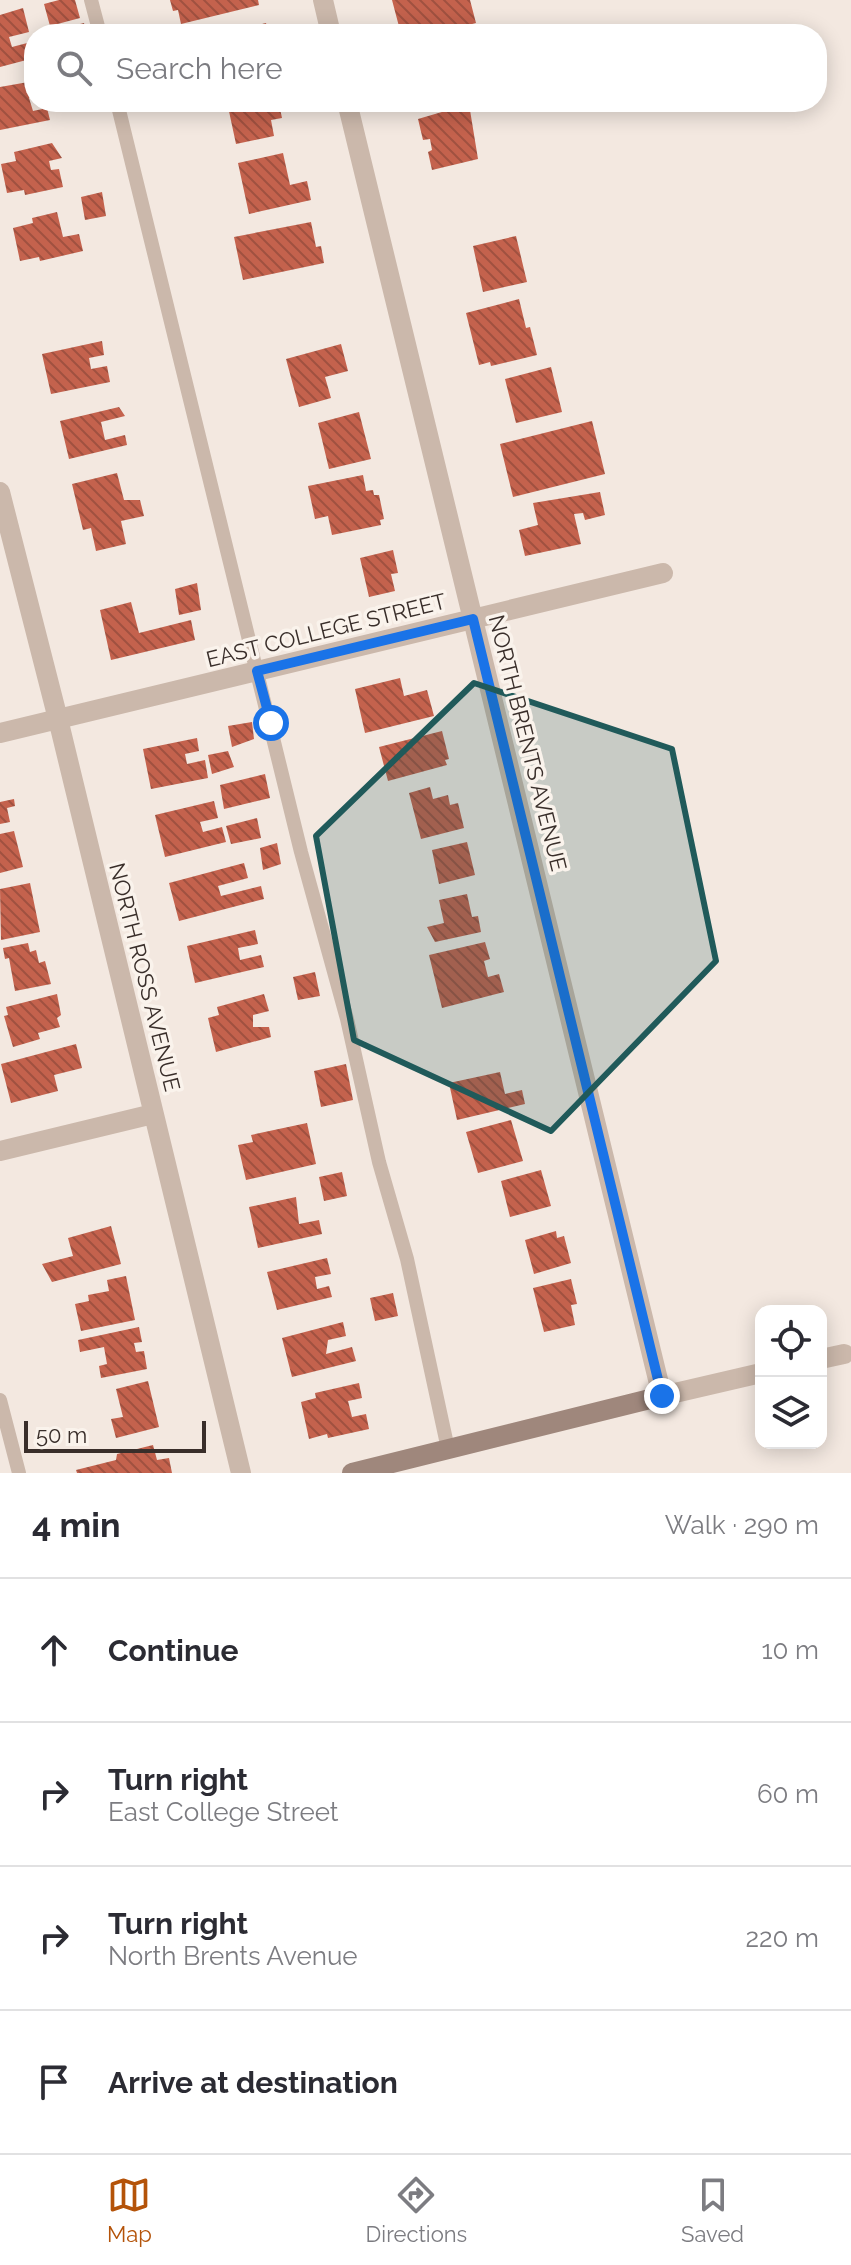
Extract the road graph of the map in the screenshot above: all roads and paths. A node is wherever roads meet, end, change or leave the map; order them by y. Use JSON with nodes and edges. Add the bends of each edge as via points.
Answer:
{"nodes":[{"id":1,"x":91,"y":0,"type":"edge"},
{"id":2,"x":323,"y":0,"type":"edge"},
{"id":3,"x":97,"y":24,"type":"edge"},
{"id":4,"x":329,"y":24,"type":"edge"},
{"id":5,"x":119,"y":112,"type":"edge"},
{"id":6,"x":349,"y":112,"type":"edge"},
{"id":7,"x":0,"y":492,"type":"edge"},
{"id":8,"x":663,"y":573,"type":"dead end"},
{"id":9,"x":473,"y":619,"type":"junction"},
{"id":10,"x":257,"y":671,"type":"junction"},
{"id":11,"x":58,"y":719,"type":"junction"},
{"id":12,"x":0,"y":733,"type":"edge"},
{"id":13,"x":153,"y":1114,"type":"junction"},
{"id":14,"x":0,"y":1151,"type":"edge"},
{"id":15,"x":844,"y":1354,"type":"dead end"},
{"id":16,"x":827,"y":1358,"type":"edge"},
{"id":17,"x":755,"y":1374,"type":"edge"},
{"id":18,"x":662,"y":1396,"type":"junction"},
{"id":19,"x":0,"y":1400,"type":"edge"},
{"id":20,"x":448,"y":1449,"type":"junction"},
{"id":21,"x":19,"y":1473,"type":"edge"},
{"id":22,"x":241,"y":1473,"type":"edge"},
{"id":23,"x":352,"y":1473,"type":"edge"}],
"edges":[{"from":1,"to":3,"type":"lane"},
{"from":2,"to":4,"type":"street"},
{"from":5,"to":10,"type":"lane"},
{"from":6,"to":9,"type":"street","name":"NORTH BRENTS AVENUE"},
{"from":7,"to":11,"type":"street","name":"NORTH ROSS AVENUE"},
{"from":8,"to":9,"type":"street","name":"EAST COLLEGE STREET"},
{"from":9,"to":10,"type":"street","name":"EAST COLLEGE STREET"},
{"from":9,"to":18,"type":"street","name":"NORTH BRENTS AVENUE"},
{"from":10,"to":11,"type":"street","name":"EAST COLLEGE STREET"},
{"from":10,"to":20,"type":"lane","via":[[407,1259]]},
{"from":11,"to":12,"type":"street","name":"EAST COLLEGE STREET"},
{"from":11,"to":13,"type":"street","name":"NORTH ROSS AVENUE"},
{"from":13,"to":14,"type":"street"},
{"from":13,"to":22,"type":"street","name":"NORTH ROSS AVENUE"},
{"from":15,"to":16,"type":"street"},
{"from":17,"to":18,"type":"street"},
{"from":18,"to":20,"type":"street"},
{"from":19,"to":21,"type":"lane"},
{"from":20,"to":23,"type":"street"}]}
